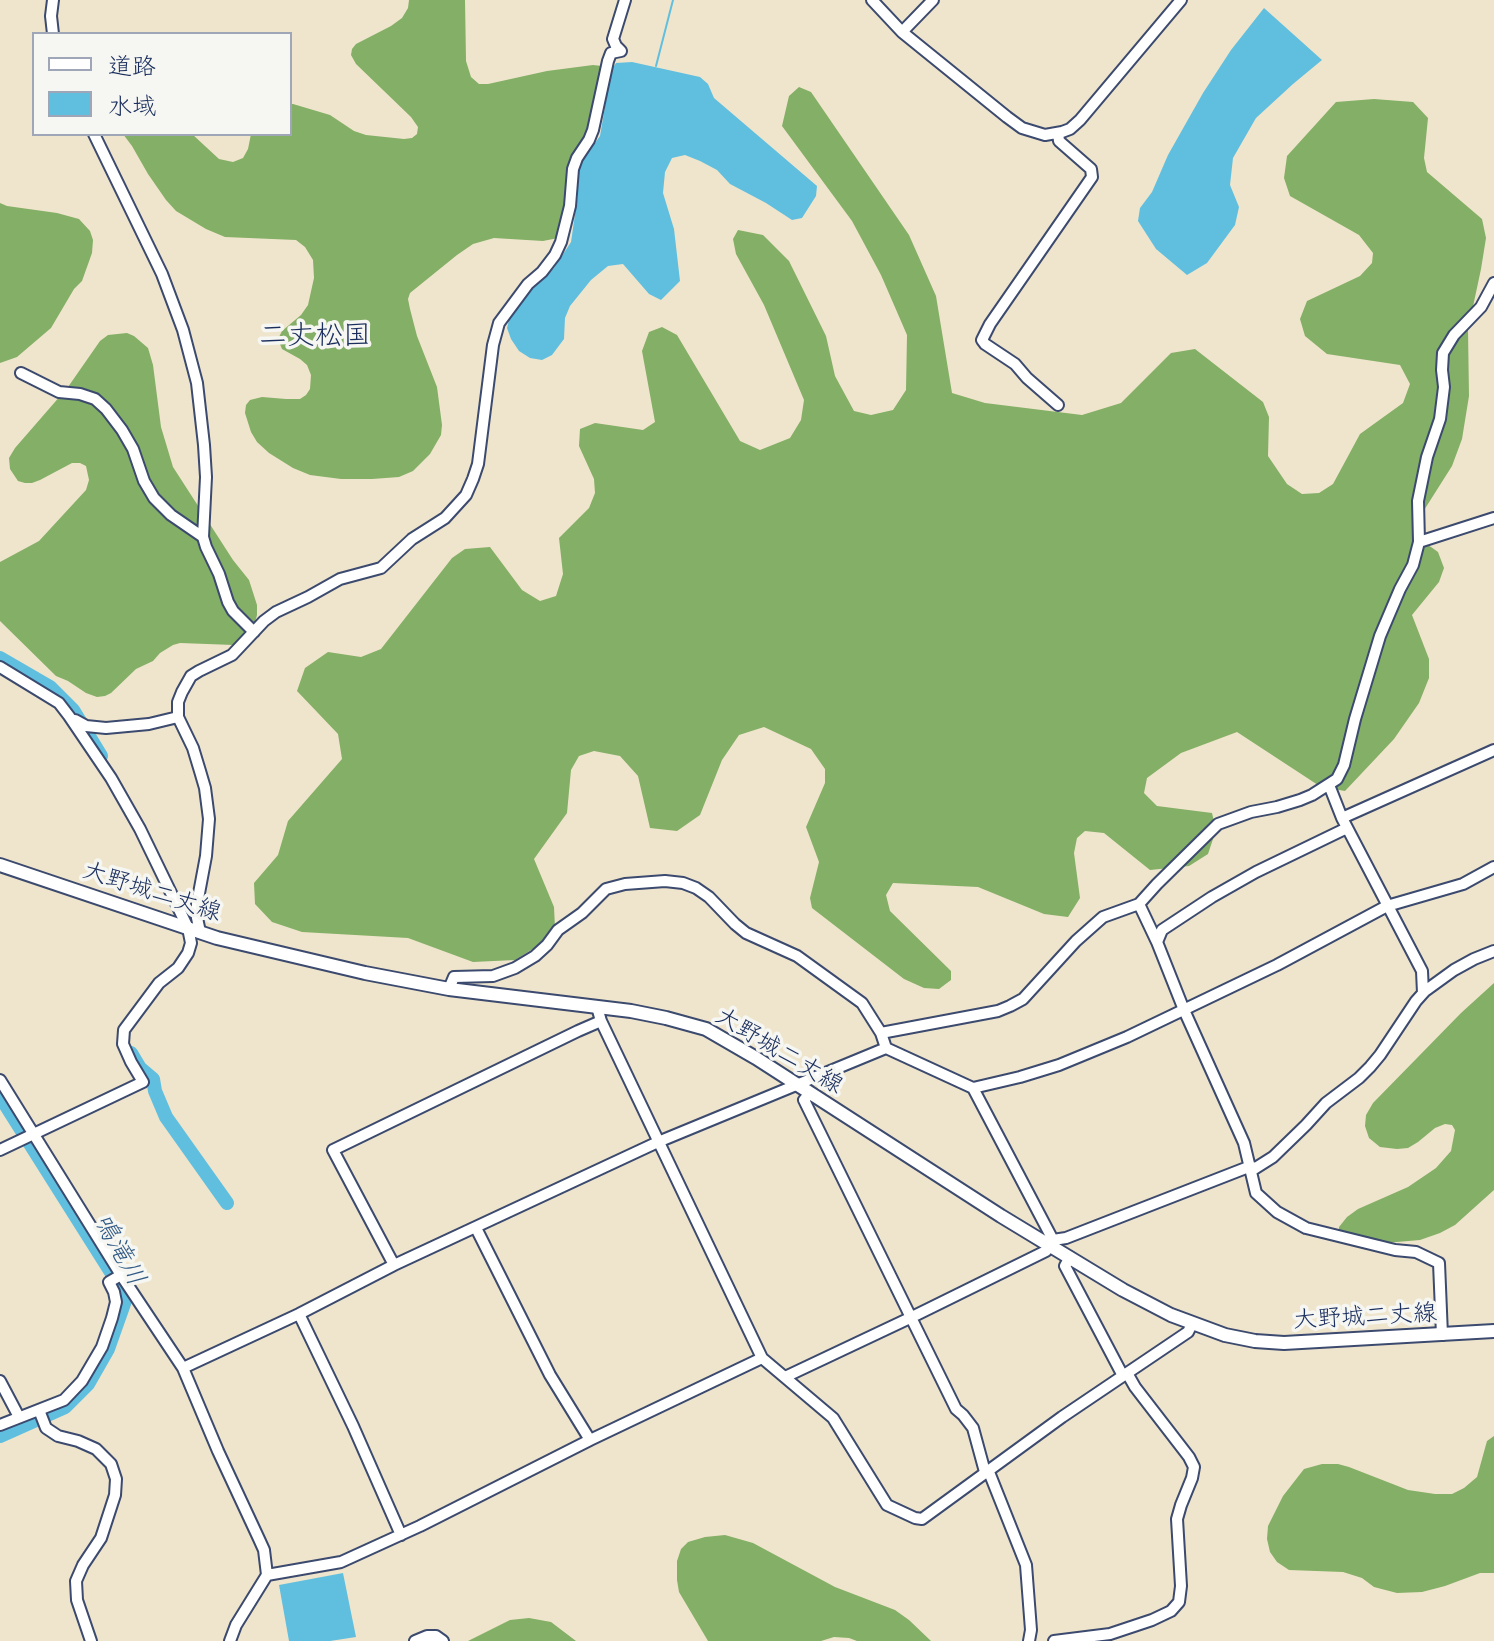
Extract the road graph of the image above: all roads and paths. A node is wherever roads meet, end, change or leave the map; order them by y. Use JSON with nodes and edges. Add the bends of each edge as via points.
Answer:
{"nodes":[{"id":1,"x":53,"y":0,"type":"edge"},
{"id":2,"x":625,"y":0,"type":"edge"},
{"id":3,"x":872,"y":0,"type":"edge"},
{"id":4,"x":933,"y":0,"type":"edge"},
{"id":5,"x":1181,"y":0,"type":"edge"},
{"id":6,"x":53,"y":32,"type":"edge"},
{"id":7,"x":902,"y":32,"type":"junction"},
{"id":8,"x":1058,"y":133,"type":"junction"},
{"id":9,"x":95,"y":136,"type":"edge"},
{"id":10,"x":1493,"y":287,"type":"edge"},
{"id":11,"x":21,"y":373,"type":"dead end"},
{"id":12,"x":1058,"y":405,"type":"dead end"},
{"id":13,"x":1494,"y":518,"type":"edge"},
{"id":14,"x":203,"y":537,"type":"junction"},
{"id":15,"x":1419,"y":542,"type":"junction"},
{"id":16,"x":254,"y":632,"type":"junction"},
{"id":17,"x":0,"y":667,"type":"edge"},
{"id":18,"x":69,"y":716,"type":"junction"},
{"id":19,"x":178,"y":717,"type":"junction"},
{"id":20,"x":1494,"y":750,"type":"edge"},
{"id":21,"x":1329,"y":785,"type":"junction"},
{"id":22,"x":1345,"y":823,"type":"junction"},
{"id":23,"x":0,"y":865,"type":"edge"},
{"id":24,"x":1494,"y":867,"type":"edge"},
{"id":25,"x":1139,"y":904,"type":"junction"},
{"id":26,"x":1387,"y":906,"type":"junction"},
{"id":27,"x":194,"y":930,"type":"junction"},
{"id":28,"x":1157,"y":942,"type":"junction"},
{"id":29,"x":1494,"y":951,"type":"edge"},
{"id":30,"x":449,"y":989,"type":"junction"},
{"id":31,"x":1423,"y":993,"type":"junction"},
{"id":32,"x":597,"y":1007,"type":"junction"},
{"id":33,"x":1184,"y":1010,"type":"junction"},
{"id":34,"x":601,"y":1021,"type":"junction"},
{"id":35,"x":881,"y":1033,"type":"junction"},
{"id":36,"x":886,"y":1048,"type":"junction"},
{"id":37,"x":0,"y":1080,"type":"edge"},
{"id":38,"x":797,"y":1084,"type":"junction"},
{"id":39,"x":973,"y":1088,"type":"junction"},
{"id":40,"x":810,"y":1093,"type":"junction"},
{"id":41,"x":33,"y":1135,"type":"junction"},
{"id":42,"x":658,"y":1142,"type":"junction"},
{"id":43,"x":0,"y":1150,"type":"edge"},
{"id":44,"x":1251,"y":1166,"type":"junction"},
{"id":45,"x":476,"y":1228,"type":"junction"},
{"id":46,"x":1051,"y":1242,"type":"junction"},
{"id":47,"x":1070,"y":1257,"type":"junction"},
{"id":48,"x":394,"y":1265,"type":"junction"},
{"id":49,"x":121,"y":1275,"type":"junction"},
{"id":50,"x":299,"y":1314,"type":"junction"},
{"id":51,"x":912,"y":1317,"type":"junction"},
{"id":52,"x":1192,"y":1324,"type":"junction"},
{"id":53,"x":1494,"y":1331,"type":"edge"},
{"id":54,"x":1442,"y":1335,"type":"junction"},
{"id":55,"x":762,"y":1358,"type":"junction"},
{"id":56,"x":183,"y":1368,"type":"junction"},
{"id":57,"x":1125,"y":1374,"type":"junction"},
{"id":58,"x":785,"y":1377,"type":"junction"},
{"id":59,"x":0,"y":1381,"type":"edge"},
{"id":60,"x":39,"y":1410,"type":"junction"},
{"id":61,"x":19,"y":1417,"type":"junction"},
{"id":62,"x":0,"y":1425,"type":"edge"},
{"id":63,"x":590,"y":1440,"type":"junction"},
{"id":64,"x":987,"y":1472,"type":"junction"},
{"id":65,"x":401,"y":1535,"type":"junction"},
{"id":66,"x":267,"y":1575,"type":"junction"},
{"id":67,"x":91,"y":1641,"type":"edge"},
{"id":68,"x":230,"y":1641,"type":"edge"},
{"id":69,"x":415,"y":1641,"type":"edge"},
{"id":70,"x":443,"y":1641,"type":"edge"},
{"id":71,"x":1029,"y":1641,"type":"edge"},
{"id":72,"x":1054,"y":1641,"type":"edge"}],
"edges":[{"from":1,"to":6,"type":"street"},
{"from":2,"to":16,"type":"street","via":[[613,39],[621,51],[611,53],[593,130],[573,169],[561,242],[499,323],[478,464],[466,495],[381,568],[332,583],[276,612]]},
{"from":3,"to":7,"type":"street"},
{"from":4,"to":7,"type":"street"},
{"from":5,"to":8,"type":"street","via":[[1080,120]]},
{"from":7,"to":8,"type":"street","via":[[1022,128]]},
{"from":8,"to":12,"type":"street","via":[[1059,141],[1091,169],[1092,177],[982,340]]},
{"from":9,"to":14,"type":"street","via":[[162,274],[191,357],[204,445]]},
{"from":10,"to":15,"type":"street","via":[[1443,353],[1440,419],[1418,501]]},
{"from":11,"to":14,"type":"street","via":[[59,392],[95,399],[122,430],[154,498]]},
{"from":13,"to":15,"type":"street"},
{"from":14,"to":16,"type":"street","via":[[228,602]]},
{"from":15,"to":21,"type":"street","via":[[1380,636],[1344,765]]},
{"from":16,"to":19,"type":"street","via":[[232,655],[191,676],[178,702]]},
{"from":17,"to":18,"type":"street","via":[[59,703]]},
{"from":18,"to":19,"type":"street","via":[[86,726],[106,728]]},
{"from":18,"to":27,"type":"street","via":[[111,778]]},
{"from":19,"to":27,"type":"street","via":[[200,771],[209,819]]},
{"from":20,"to":22,"type":"street"},
{"from":21,"to":22,"type":"street"},
{"from":21,"to":25,"type":"street","via":[[1300,800],[1218,824]]},
{"from":22,"to":26,"type":"street"},
{"from":22,"to":28,"type":"street","via":[[1212,897],[1162,930]]},
{"from":23,"to":27,"type":"main road","name":"大野城二丈線"},
{"from":24,"to":26,"type":"street","via":[[1463,884]]},
{"from":25,"to":28,"type":"street"},
{"from":25,"to":35,"type":"street","via":[[1103,917],[1010,1006]]},
{"from":26,"to":31,"type":"street","via":[[1422,971]]},
{"from":26,"to":33,"type":"street"},
{"from":27,"to":30,"type":"main road","name":"大野城二丈線"},
{"from":27,"to":41,"type":"street","via":[[178,968],[159,983],[124,1030],[123,1044],[143,1082]]},
{"from":28,"to":33,"type":"street"},
{"from":29,"to":31,"type":"street","via":[[1454,970]]},
{"from":30,"to":32,"type":"main road","name":"大野城二丈線"},
{"from":30,"to":35,"type":"street","via":[[454,977],[493,976],[535,956],[606,889],[665,881],[683,883],[709,897],[746,933],[797,956],[862,1003]]},
{"from":31,"to":44,"type":"street","via":[[1359,1078],[1273,1157]]},
{"from":32,"to":34,"type":"street"},
{"from":32,"to":38,"type":"main road","name":"大野城二丈線","via":[[706,1029]]},
{"from":33,"to":39,"type":"street","via":[[1059,1065]]},
{"from":33,"to":44,"type":"street"},
{"from":34,"to":42,"type":"street"},
{"from":34,"to":48,"type":"street","via":[[333,1150]]},
{"from":35,"to":36,"type":"street"},
{"from":36,"to":38,"type":"street"},
{"from":36,"to":39,"type":"street"},
{"from":37,"to":41,"type":"street"},
{"from":38,"to":40,"type":"main road","name":"大野城二丈線"},
{"from":38,"to":42,"type":"street"},
{"from":39,"to":46,"type":"street"},
{"from":40,"to":46,"type":"main road","name":"大野城二丈線","via":[[956,1189]]},
{"from":40,"to":51,"type":"street","via":[[804,1100]]},
{"from":41,"to":43,"type":"street"},
{"from":41,"to":49,"type":"street"},
{"from":42,"to":45,"type":"street"},
{"from":42,"to":55,"type":"street"},
{"from":44,"to":46,"type":"street"},
{"from":44,"to":54,"type":"street","via":[[1256,1193],[1291,1222],[1416,1252],[1439,1263]]},
{"from":45,"to":48,"type":"street"},
{"from":45,"to":63,"type":"street","via":[[550,1375]]},
{"from":46,"to":47,"type":"main road","name":"大野城二丈線"},
{"from":46,"to":51,"type":"street","via":[[1046,1251]]},
{"from":47,"to":52,"type":"main road","name":"大野城二丈線","via":[[1149,1305]]},
{"from":47,"to":57,"type":"street","via":[[1065,1266]]},
{"from":48,"to":50,"type":"street"},
{"from":49,"to":56,"type":"street"},
{"from":49,"to":60,"type":"street","via":[[109,1282],[116,1302],[90,1369],[64,1400]]},
{"from":50,"to":56,"type":"street"},
{"from":50,"to":65,"type":"street"},
{"from":51,"to":58,"type":"street"},
{"from":51,"to":64,"type":"street","via":[[956,1409],[973,1428]]},
{"from":52,"to":54,"type":"main road","name":"大野城二丈線","via":[[1225,1335],[1284,1343]]},
{"from":52,"to":57,"type":"street","via":[[1188,1332]]},
{"from":53,"to":54,"type":"main road","name":"大野城二丈線"},
{"from":55,"to":58,"type":"street"},
{"from":55,"to":63,"type":"street"},
{"from":56,"to":66,"type":"street","via":[[264,1550]]},
{"from":57,"to":64,"type":"street"},
{"from":57,"to":72,"type":"street","via":[[1194,1467],[1177,1519],[1179,1602],[1152,1620],[1110,1634]]},
{"from":58,"to":64,"type":"street","via":[[833,1418],[887,1505],[922,1519]]},
{"from":59,"to":61,"type":"street"},
{"from":60,"to":61,"type":"street"},
{"from":60,"to":67,"type":"street","via":[[46,1428],[96,1449],[111,1464],[116,1479],[101,1538],[76,1581]]},
{"from":61,"to":62,"type":"street"},
{"from":63,"to":65,"type":"street"},
{"from":64,"to":71,"type":"street","via":[[1026,1565]]},
{"from":65,"to":66,"type":"street","via":[[341,1562]]},
{"from":66,"to":68,"type":"street"},
{"from":69,"to":70,"type":"street","via":[[427,1636]]}]}
